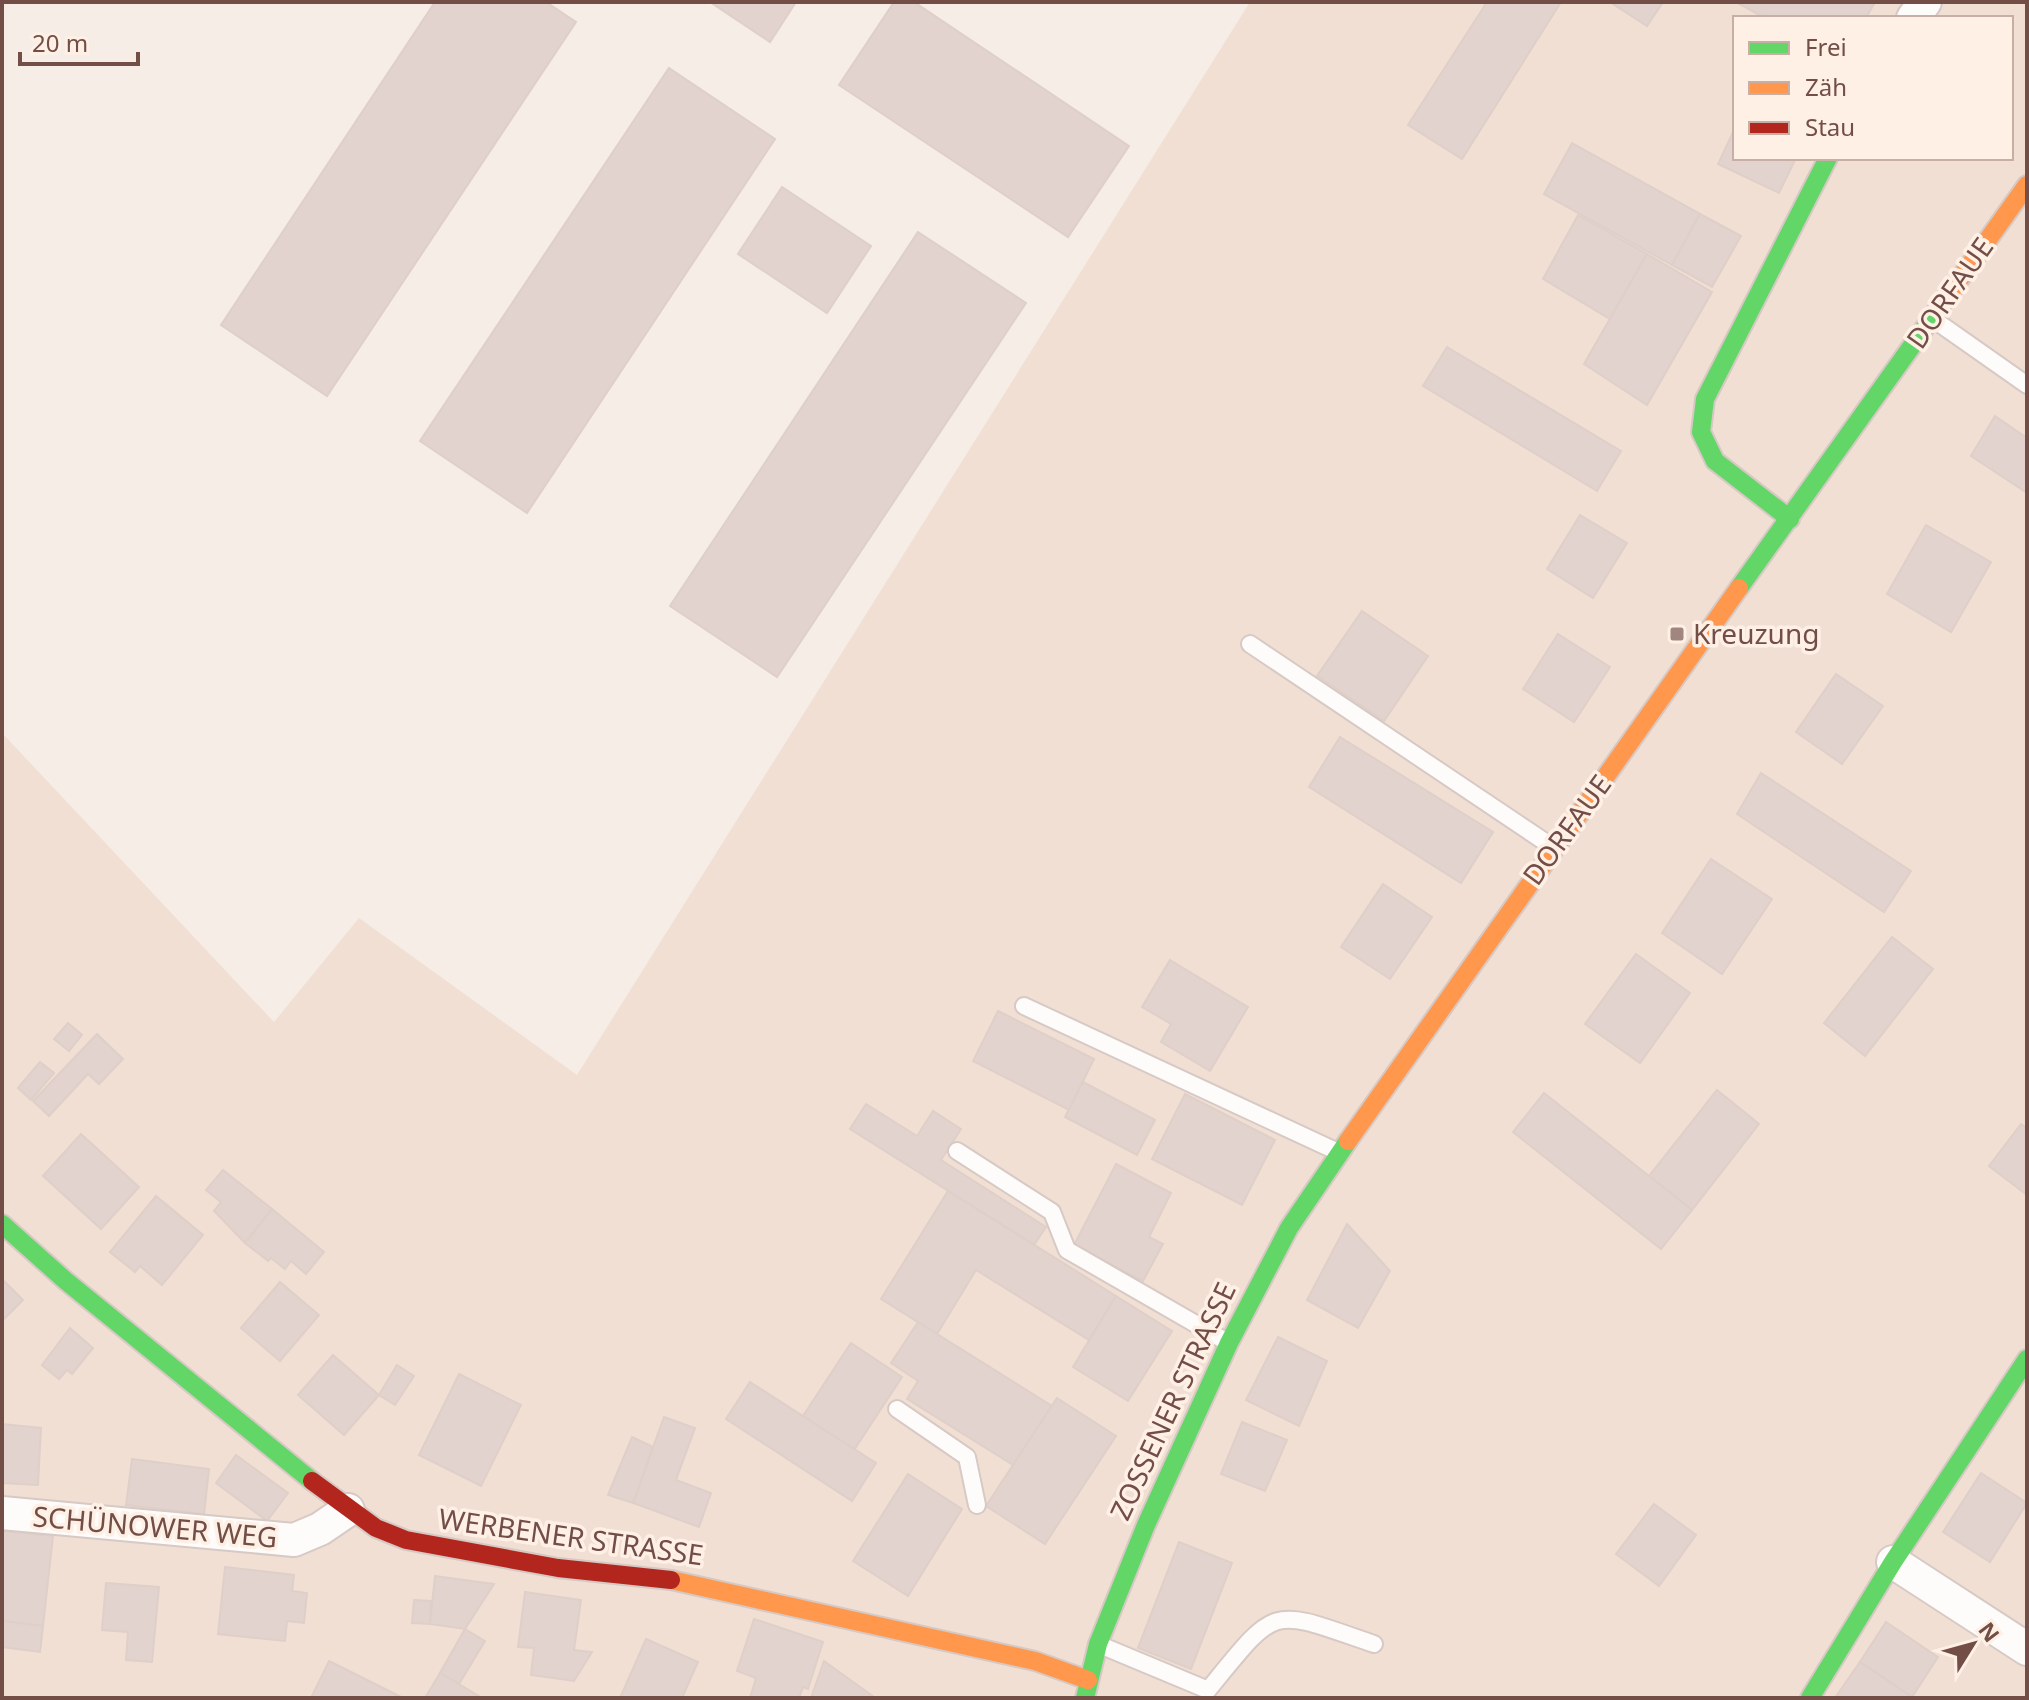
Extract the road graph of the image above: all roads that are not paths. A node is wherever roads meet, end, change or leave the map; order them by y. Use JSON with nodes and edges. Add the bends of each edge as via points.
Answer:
{"nodes":[{"id":1,"x":1827,"y":160,"type":"edge"},
{"id":2,"x":2027,"y":185,"type":"edge"},
{"id":3,"x":1932,"y":318,"type":"junction"},
{"id":4,"x":2027,"y":385,"type":"edge"},
{"id":5,"x":1790,"y":519,"type":"junction"},
{"id":6,"x":1250,"y":644,"type":"dead end"},
{"id":7,"x":1554,"y":849,"type":"junction"},
{"id":8,"x":1024,"y":1006,"type":"dead end"},
{"id":9,"x":1343,"y":1148,"type":"junction"},
{"id":10,"x":957,"y":1151,"type":"dead end"},
{"id":11,"x":2,"y":1224,"type":"edge"},
{"id":12,"x":1229,"y":1343,"type":"junction"},
{"id":13,"x":2027,"y":1359,"type":"edge"},
{"id":14,"x":897,"y":1409,"type":"dead end"},
{"id":15,"x":977,"y":1505,"type":"dead end"},
{"id":16,"x":348,"y":1510,"type":"junction"},
{"id":17,"x":2,"y":1513,"type":"edge"},
{"id":18,"x":1893,"y":1562,"type":"junction"},
{"id":19,"x":1098,"y":1644,"type":"junction"},
{"id":20,"x":1374,"y":1644,"type":"dead end"},
{"id":21,"x":2027,"y":1649,"type":"edge"},
{"id":22,"x":1086,"y":1689,"type":"edge"},
{"id":23,"x":1810,"y":1698,"type":"edge"}],
"edges":[{"from":1,"to":5,"type":"street","via":[[1705,399],[1701,432],[1715,461]]},
{"from":2,"to":3,"type":"street","name":"DORFAUE"},
{"from":3,"to":4,"type":"lane"},
{"from":3,"to":5,"type":"street","name":"DORFAUE"},
{"from":5,"to":7,"type":"street","name":"DORFAUE"},
{"from":6,"to":7,"type":"lane"},
{"from":7,"to":9,"type":"street","name":"DORFAUE"},
{"from":8,"to":9,"type":"lane"},
{"from":9,"to":12,"type":"street","name":"ZOSSENER STRASSE","via":[[1289,1228]]},
{"from":10,"to":12,"type":"lane","via":[[1052,1212],[1067,1250]]},
{"from":11,"to":16,"type":"street","name":"WERBENER STRASSE"},
{"from":12,"to":19,"type":"street","name":"ZOSSENER STRASSE"},
{"from":13,"to":18,"type":"street"},
{"from":14,"to":15,"type":"lane","via":[[967,1457]]},
{"from":16,"to":17,"type":"street","name":"SCHÜNOWER WEG","via":[[294,1540]]},
{"from":16,"to":22,"type":"street","name":"WERBENER STRASSE","via":[[406,1540],[558,1568],[692,1582],[1035,1661]]},
{"from":18,"to":21,"type":"street"},
{"from":18,"to":23,"type":"street"},
{"from":19,"to":20,"type":"lane","via":[[1208,1690],[1259,1628],[1279,1618],[1305,1620]]},
{"from":19,"to":22,"type":"street","name":"ZOSSENER STRASSE"}]}
